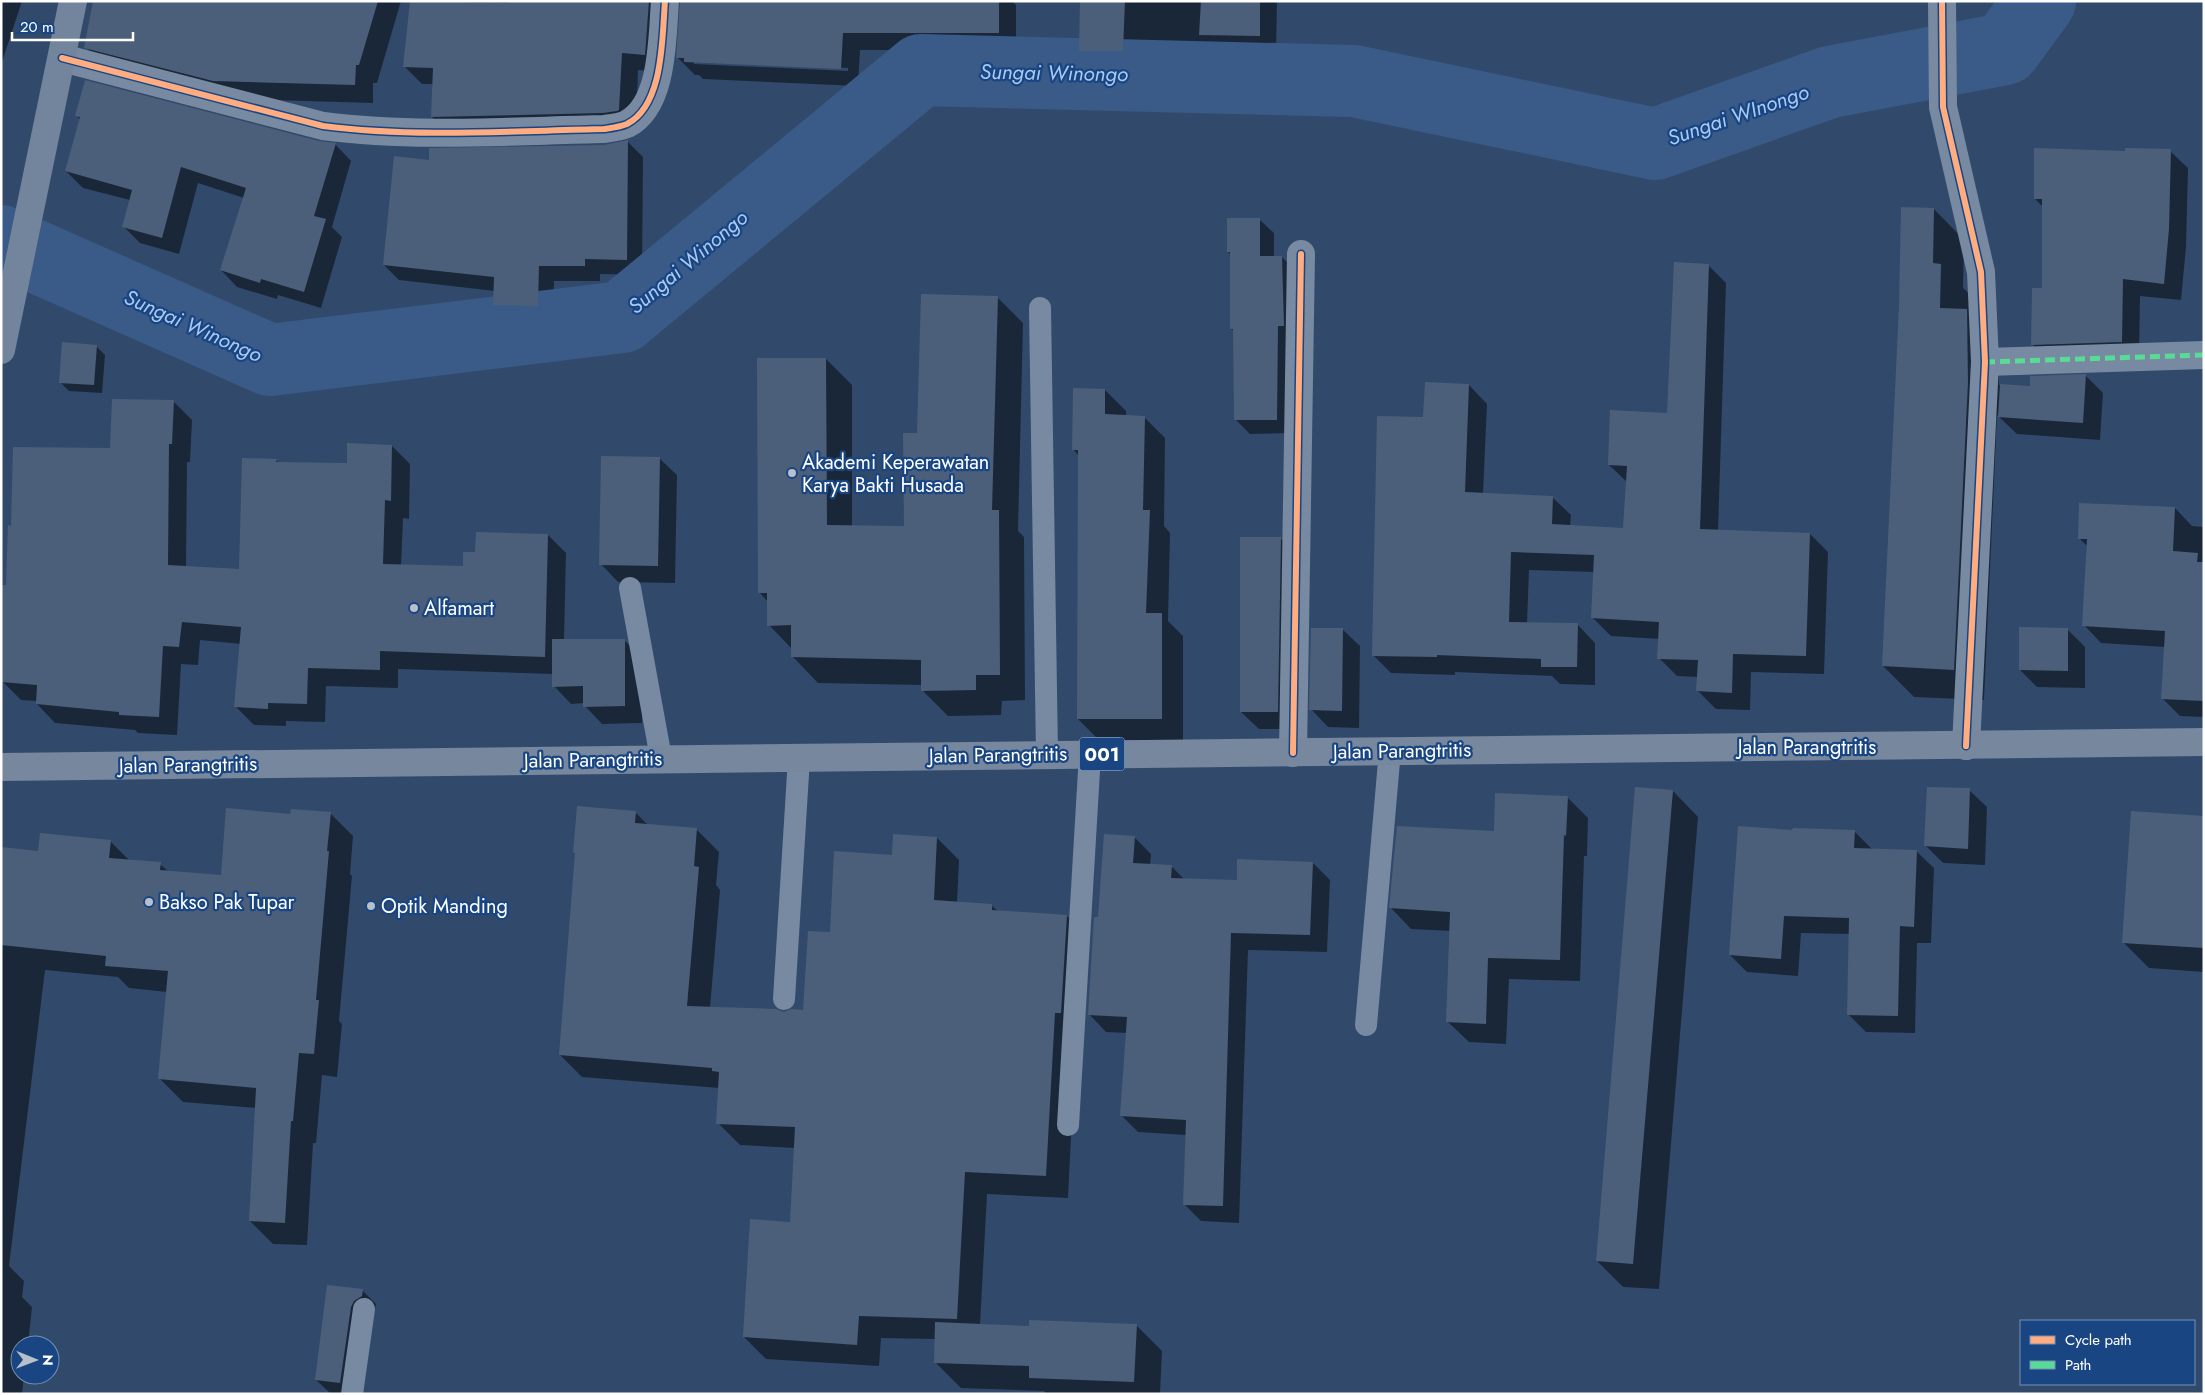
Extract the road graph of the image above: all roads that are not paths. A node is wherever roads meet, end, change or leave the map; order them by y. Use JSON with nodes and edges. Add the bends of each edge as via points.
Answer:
{"nodes":[{"id":1,"x":73,"y":1,"type":"edge"},
{"id":2,"x":665,"y":1,"type":"edge"},
{"id":3,"x":1941,"y":7,"type":"edge"},
{"id":4,"x":62,"y":58,"type":"junction"},
{"id":5,"x":1301,"y":254,"type":"dead end"},
{"id":6,"x":1040,"y":308,"type":"dead end"},
{"id":7,"x":2,"y":343,"type":"edge"},
{"id":8,"x":2204,"y":355,"type":"edge"},
{"id":9,"x":1985,"y":362,"type":"junction"},
{"id":10,"x":630,"y":588,"type":"dead end"},
{"id":11,"x":2204,"y":742,"type":"edge"},
{"id":12,"x":1966,"y":746,"type":"junction"},
{"id":13,"x":1390,"y":750,"type":"junction"},
{"id":14,"x":1293,"y":753,"type":"junction"},
{"id":15,"x":1047,"y":754,"type":"junction"},
{"id":16,"x":1090,"y":754,"type":"junction"},
{"id":17,"x":661,"y":758,"type":"junction"},
{"id":18,"x":798,"y":758,"type":"junction"},
{"id":19,"x":1,"y":767,"type":"edge"},
{"id":20,"x":784,"y":999,"type":"dead end"},
{"id":21,"x":1366,"y":1025,"type":"dead end"},
{"id":22,"x":1068,"y":1125,"type":"dead end"},
{"id":23,"x":364,"y":1309,"type":"dead end"},
{"id":24,"x":352,"y":1394,"type":"edge"}],
"edges":[{"from":1,"to":4,"type":"main road"},
{"from":2,"to":4,"type":"street","via":[[660,63],[652,94],[639,114],[626,124],[604,129],[367,132],[323,126]]},
{"from":3,"to":9,"type":"street","via":[[1943,107],[1981,272]]},
{"from":4,"to":7,"type":"main road"},
{"from":5,"to":14,"type":"street"},
{"from":6,"to":15,"type":"lane"},
{"from":8,"to":9,"type":"street"},
{"from":9,"to":12,"type":"street"},
{"from":10,"to":17,"type":"lane"},
{"from":11,"to":12,"type":"main road","name":"Jalan Parangtritis","number":"001"},
{"from":12,"to":13,"type":"main road","name":"Jalan Parangtritis","number":"001"},
{"from":13,"to":14,"type":"main road","name":"Jalan Parangtritis","number":"001"},
{"from":13,"to":21,"type":"lane"},
{"from":14,"to":16,"type":"main road","name":"Jalan Parangtritis","number":"001"},
{"from":15,"to":16,"type":"main road","name":"Jalan Parangtritis","number":"001"},
{"from":15,"to":18,"type":"main road","name":"Jalan Parangtritis","number":"001"},
{"from":16,"to":22,"type":"lane"},
{"from":17,"to":18,"type":"main road","name":"Jalan Parangtritis","number":"001"},
{"from":17,"to":19,"type":"main road","name":"Jalan Parangtritis","number":"001"},
{"from":18,"to":20,"type":"lane"},
{"from":23,"to":24,"type":"lane"}]}
